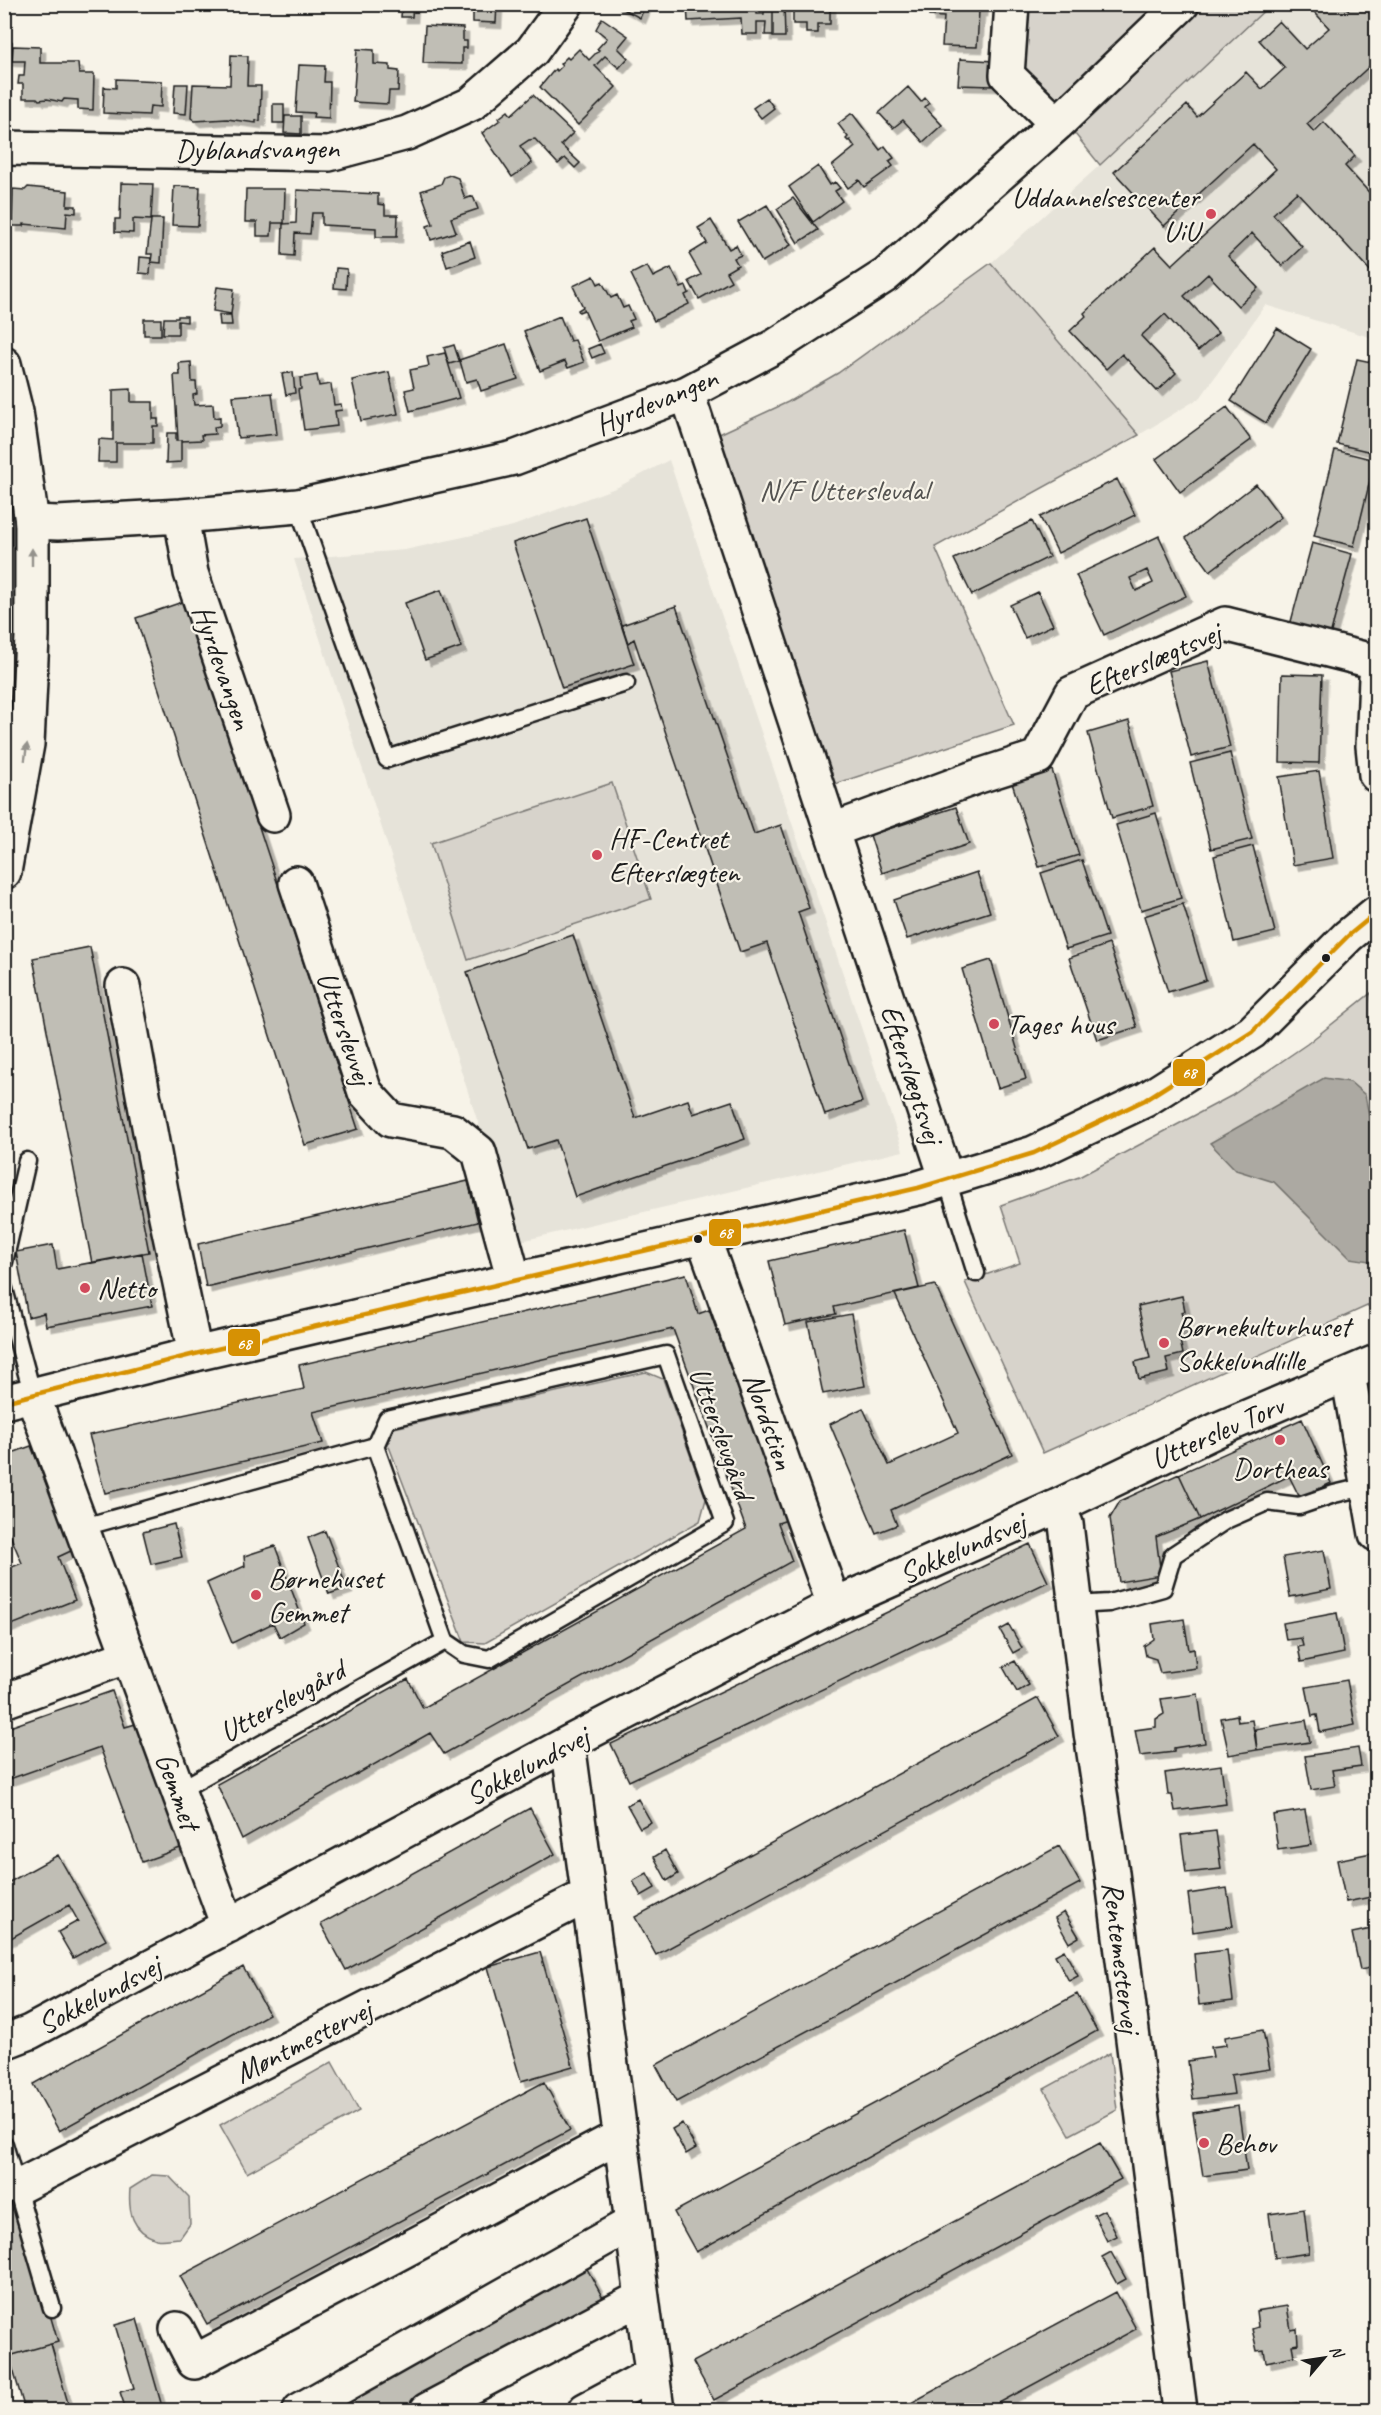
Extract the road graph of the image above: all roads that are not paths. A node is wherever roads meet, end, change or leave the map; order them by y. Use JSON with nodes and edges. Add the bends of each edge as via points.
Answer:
{"nodes":[{"id":1,"x":566,"y":4,"type":"edge"},
{"id":2,"x":1012,"y":4,"type":"edge"},
{"id":3,"x":1182,"y":4,"type":"edge"},
{"id":4,"x":1057,"y":124,"type":"junction"},
{"id":5,"x":4,"y":148,"type":"edge"},
{"id":6,"x":4,"y":364,"type":"edge"},
{"id":7,"x":687,"y":393,"type":"junction"},
{"id":8,"x":298,"y":506,"type":"junction"},
{"id":9,"x":181,"y":516,"type":"junction"},
{"id":10,"x":32,"y":522,"type":"junction"},
{"id":11,"x":1377,"y":662,"type":"edge"},
{"id":12,"x":1377,"y":678,"type":"edge"},
{"id":13,"x":626,"y":683,"type":"dead end"},
{"id":14,"x":1377,"y":775,"type":"edge"},
{"id":15,"x":273,"y":815,"type":"dead end"},
{"id":16,"x":833,"y":830,"type":"junction"},
{"id":17,"x":4,"y":872,"type":"edge"},
{"id":18,"x":296,"y":883,"type":"dead end"},
{"id":19,"x":1377,"y":913,"type":"edge"},
{"id":20,"x":123,"y":986,"type":"dead end"},
{"id":21,"x":27,"y":1161,"type":"dead end"},
{"id":22,"x":947,"y":1180,"type":"junction"},
{"id":23,"x":704,"y":1237,"type":"junction"},
{"id":24,"x":4,"y":1263,"type":"edge"},
{"id":25,"x":976,"y":1273,"type":"dead end"},
{"id":26,"x":514,"y":1280,"type":"junction"},
{"id":27,"x":4,"y":1289,"type":"edge"},
{"id":28,"x":195,"y":1354,"type":"junction"},
{"id":29,"x":1362,"y":1368,"type":"edge"},
{"id":30,"x":19,"y":1399,"type":"edge"},
{"id":31,"x":375,"y":1446,"type":"junction"},
{"id":32,"x":1368,"y":1486,"type":"junction"},
{"id":33,"x":1058,"y":1506,"type":"junction"},
{"id":34,"x":80,"y":1528,"type":"junction"},
{"id":35,"x":1377,"y":1534,"type":"edge"},
{"id":36,"x":834,"y":1605,"type":"junction"},
{"id":37,"x":1076,"y":1605,"type":"junction"},
{"id":38,"x":445,"y":1641,"type":"junction"},
{"id":39,"x":128,"y":1656,"type":"junction"},
{"id":40,"x":4,"y":1701,"type":"edge"},
{"id":41,"x":568,"y":1743,"type":"junction"},
{"id":42,"x":178,"y":1791,"type":"junction"},
{"id":43,"x":588,"y":1895,"type":"junction"},
{"id":44,"x":228,"y":1926,"type":"junction"},
{"id":45,"x":4,"y":2042,"type":"edge"},
{"id":46,"x":620,"y":2136,"type":"junction"},
{"id":47,"x":4,"y":2144,"type":"edge"},
{"id":48,"x":18,"y":2187,"type":"junction"},
{"id":49,"x":632,"y":2223,"type":"junction"},
{"id":50,"x":642,"y":2297,"type":"junction"},
{"id":51,"x":52,"y":2308,"type":"dead end"},
{"id":52,"x":177,"y":2330,"type":"dead end"},
{"id":53,"x":652,"y":2374,"type":"junction"},
{"id":54,"x":300,"y":2410,"type":"edge"},
{"id":55,"x":427,"y":2410,"type":"edge"},
{"id":56,"x":585,"y":2410,"type":"edge"},
{"id":57,"x":657,"y":2410,"type":"edge"},
{"id":58,"x":1180,"y":2410,"type":"edge"}],
"edges":[{"from":1,"to":5,"type":"street","name":"Dyblandsvangen","via":[[532,51],[471,104],[406,134],[329,154]]},
{"from":2,"to":4,"type":"street","via":[[1007,75]]},
{"from":3,"to":4,"type":"street","name":"Hyrdevangen"},
{"from":4,"to":7,"type":"street","name":"Hyrdevangen","via":[[886,275],[777,345]]},
{"from":6,"to":10,"type":"street","via":[[16,412]]},
{"from":7,"to":8,"type":"street","name":"Hyrdevangen","via":[[514,458]]},
{"from":7,"to":16,"type":"street","name":"Efterslægtsvej"},
{"from":8,"to":9,"type":"street","name":"Hyrdevangen"},
{"from":8,"to":13,"type":"lane","via":[[387,759]]},
{"from":9,"to":10,"type":"street","name":"Hyrdevangen"},
{"from":9,"to":15,"type":"street","name":"Hyrdevangen","via":[[191,573]]},
{"from":17,"to":10,"type":"street","one_way":true,"via":[[27,744],[33,637]]},
{"from":11,"to":16,"type":"street","name":"Efterslægtsvej","via":[[1224,624],[1072,693],[1038,757]]},
{"from":12,"to":14,"type":"street","via":[[1373,746]]},
{"from":16,"to":22,"type":"street","name":"Efterslægtsvej"},
{"from":18,"to":26,"type":"street","name":"Utterslevvej","via":[[365,1092],[391,1120],[453,1131],[479,1152]]},
{"from":19,"to":22,"type":"street","via":[[1348,936],[1251,1032],[1203,1065],[1145,1100],[1034,1153]]},
{"from":20,"to":28,"type":"street"},
{"from":21,"to":24,"type":"lane"},
{"from":22,"to":23,"type":"street"},
{"from":22,"to":25,"type":"lane"},
{"from":23,"to":26,"type":"street"},
{"from":23,"to":36,"type":"street","name":"Nordstien"},
{"from":26,"to":28,"type":"street"},
{"from":27,"to":30,"type":"lane"},
{"from":28,"to":30,"type":"street"},
{"from":29,"to":32,"type":"street"},
{"from":29,"to":33,"type":"street","name":"Utterslev Torv","via":[[1218,1429]]},
{"from":30,"to":34,"type":"street","name":"Gemmet"},
{"from":31,"to":34,"type":"lane"},
{"from":31,"to":38,"type":"lane"},
{"from":31,"to":38,"type":"lane","name":"Utterslevgård","via":[[387,1419],[666,1355],[725,1522],[489,1659],[464,1654]]},
{"from":32,"to":35,"type":"street"},
{"from":32,"to":37,"type":"lane","via":[[1299,1506],[1267,1502],[1226,1520],[1173,1555],[1163,1588],[1109,1603]]},
{"from":33,"to":36,"type":"street","name":"Sokkelundsvej"},
{"from":33,"to":37,"type":"street","name":"Rentemestervej","via":[[1066,1524]]},
{"from":34,"to":39,"type":"street","name":"Gemmet"},
{"from":36,"to":41,"type":"street","name":"Sokkelundsvej"},
{"from":37,"to":58,"type":"street","name":"Rentemestervej"},
{"from":38,"to":42,"type":"lane","name":"Utterslevgård"},
{"from":39,"to":40,"type":"street"},
{"from":39,"to":42,"type":"street","name":"Gemmet"},
{"from":41,"to":43,"type":"street"},
{"from":41,"to":44,"type":"street","name":"Sokkelundsvej"},
{"from":42,"to":44,"type":"street","name":"Gemmet"},
{"from":43,"to":46,"type":"street"},
{"from":43,"to":48,"type":"street","name":"Møntmestervej"},
{"from":44,"to":45,"type":"street","name":"Sokkelundsvej","via":[[30,2032]]},
{"from":46,"to":49,"type":"street"},
{"from":46,"to":52,"type":"street","via":[[194,2362]]},
{"from":47,"to":48,"type":"lane"},
{"from":48,"to":51,"type":"lane"},
{"from":49,"to":50,"type":"street"},
{"from":49,"to":54,"type":"street"},
{"from":50,"to":53,"type":"street"},
{"from":50,"to":55,"type":"street"},
{"from":53,"to":56,"type":"street"},
{"from":53,"to":57,"type":"street"}]}
